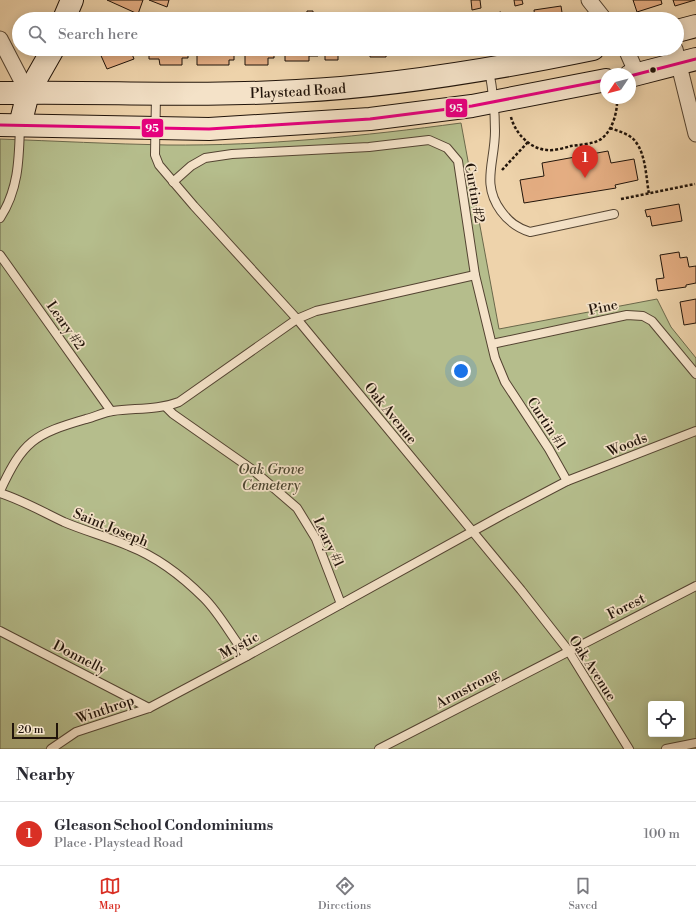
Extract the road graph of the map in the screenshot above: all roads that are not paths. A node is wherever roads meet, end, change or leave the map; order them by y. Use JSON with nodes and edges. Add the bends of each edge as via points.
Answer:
{"nodes":[{"id":1,"x":72,"y":0,"type":"edge"},
{"id":2,"x":589,"y":0,"type":"edge"},
{"id":3,"x":67,"y":12,"type":"edge"},
{"id":4,"x":598,"y":12,"type":"edge"},
{"id":5,"x":696,"y":26,"type":"edge"},
{"id":6,"x":684,"y":29,"type":"edge"},
{"id":7,"x":0,"y":39,"type":"edge"},
{"id":8,"x":49,"y":56,"type":"edge"},
{"id":9,"x":554,"y":56,"type":"edge"},
{"id":10,"x":628,"y":56,"type":"edge"},
{"id":11,"x":683,"y":57,"type":"edge"},
{"id":12,"x":488,"y":68,"type":"junction"},
{"id":13,"x":631,"y":68,"type":"edge"},
{"id":14,"x":636,"y":74,"type":"edge"},
{"id":15,"x":600,"y":82,"type":"edge"},
{"id":16,"x":28,"y":92,"type":"junction"},
{"id":17,"x":0,"y":93,"type":"edge"},
{"id":18,"x":156,"y":93,"type":"junction"},
{"id":19,"x":502,"y":107,"type":"junction"},
{"id":20,"x":10,"y":125,"type":"edge"},
{"id":21,"x":156,"y":128,"type":"junction"},
{"id":22,"x":696,"y":134,"type":"edge"},
{"id":23,"x":173,"y":182,"type":"junction"},
{"id":24,"x":614,"y":214,"type":"dead end"},
{"id":25,"x":0,"y":218,"type":"edge"},
{"id":26,"x":0,"y":255,"type":"edge"},
{"id":27,"x":475,"y":275,"type":"junction"},
{"id":28,"x":297,"y":319,"type":"junction"},
{"id":29,"x":492,"y":344,"type":"junction"},
{"id":30,"x":696,"y":374,"type":"edge"},
{"id":31,"x":166,"y":407,"type":"junction"},
{"id":32,"x":111,"y":411,"type":"junction"},
{"id":33,"x":696,"y":431,"type":"edge"},
{"id":34,"x":567,"y":482,"type":"junction"},
{"id":35,"x":0,"y":492,"type":"edge"},
{"id":36,"x":472,"y":532,"type":"junction"},
{"id":37,"x":696,"y":586,"type":"edge"},
{"id":38,"x":341,"y":604,"type":"junction"},
{"id":39,"x":0,"y":631,"type":"edge"},
{"id":40,"x":568,"y":650,"type":"junction"},
{"id":41,"x":247,"y":656,"type":"junction"},
{"id":42,"x":149,"y":708,"type":"junction"},
{"id":43,"x":696,"y":744,"type":"edge"},
{"id":44,"x":51,"y":749,"type":"edge"},
{"id":45,"x":379,"y":749,"type":"edge"},
{"id":46,"x":629,"y":749,"type":"edge"},
{"id":47,"x":666,"y":749,"type":"edge"}],
"edges":[{"from":1,"to":3,"type":"main road"},
{"from":2,"to":4,"type":"street"},
{"from":5,"to":6,"type":"main road"},
{"from":7,"to":16,"type":"street"},
{"from":8,"to":16,"type":"main road"},
{"from":9,"to":12,"type":"main road","name":"Playstead Road"},
{"from":10,"to":13,"type":"street"},
{"from":11,"to":14,"type":"main road"},
{"from":11,"to":22,"type":"street"},
{"from":12,"to":18,"type":"main road","name":"Playstead Road","via":[[410,80],[298,91]]},
{"from":12,"to":19,"type":"lane"},
{"from":15,"to":19,"type":"main road"},
{"from":16,"to":17,"type":"main road","name":"Playstead Road"},
{"from":16,"to":18,"type":"main road","name":"Playstead Road"},
{"from":16,"to":20,"type":"main road"},
{"from":18,"to":21,"type":"lane","name":"Oak Avenue"},
{"from":19,"to":21,"type":"main road","via":[[370,119],[209,129]]},
{"from":19,"to":24,"type":"lane","via":[[495,133],[490,184],[491,196],[511,223],[530,232]]},
{"from":20,"to":21,"type":"main road"},
{"from":20,"to":25,"type":"lane","via":[[18,176]]},
{"from":21,"to":23,"type":"lane","name":"Oak Avenue","via":[[155,154]]},
{"from":23,"to":27,"type":"lane","name":"Curtin #2","via":[[205,158],[232,154],[369,147],[429,140],[447,148],[458,161]]},
{"from":23,"to":28,"type":"lane","name":"Oak Avenue"},
{"from":26,"to":32,"type":"lane","name":"Leary #2"},
{"from":27,"to":28,"type":"lane","via":[[316,311]]},
{"from":27,"to":29,"type":"lane","name":"Curtin #1"},
{"from":28,"to":31,"type":"lane","via":[[179,402]]},
{"from":28,"to":36,"type":"lane","name":"Oak Avenue"},
{"from":29,"to":30,"type":"lane","name":"Pine","via":[[627,315],[643,316],[652,321]]},
{"from":29,"to":34,"type":"lane","name":"Curtin #1","via":[[505,382],[549,449]]},
{"from":31,"to":32,"type":"lane"},
{"from":31,"to":38,"type":"lane","name":"Leary #1","via":[[253,470],[297,508],[316,539]]},
{"from":32,"to":35,"type":"lane","via":[[61,425],[41,434],[23,449],[11,467]]},
{"from":33,"to":34,"type":"lane","name":"Woods"},
{"from":34,"to":36,"type":"lane"},
{"from":35,"to":41,"type":"lane","name":"Saint Joseph","via":[[84,530],[130,546],[155,559],[204,598]]},
{"from":36,"to":38,"type":"lane"},
{"from":36,"to":40,"type":"lane","name":"Oak Avenue"},
{"from":37,"to":40,"type":"lane","name":"Forest"},
{"from":38,"to":41,"type":"lane","name":"Mystic"},
{"from":39,"to":42,"type":"lane","name":"Donnelly"},
{"from":40,"to":45,"type":"lane","name":"Armstrong"},
{"from":40,"to":46,"type":"lane","name":"Oak Avenue"},
{"from":41,"to":42,"type":"lane","name":"Mystic"},
{"from":42,"to":44,"type":"lane","name":"Winthrop","via":[[71,734]]},
{"from":43,"to":47,"type":"lane"}]}
